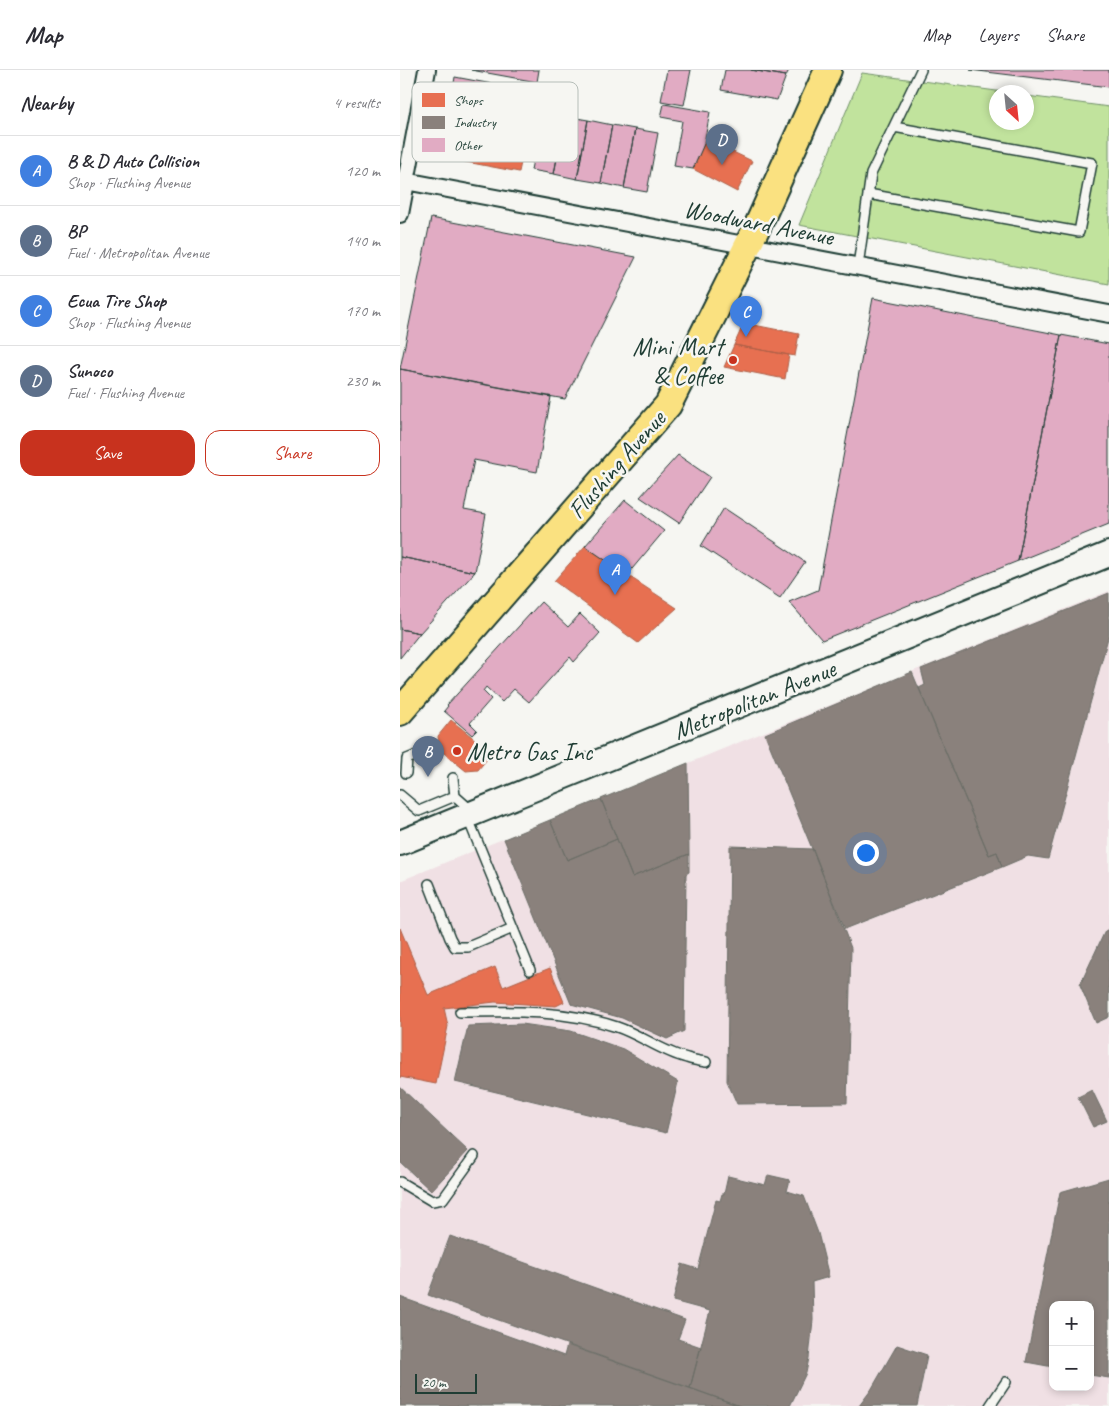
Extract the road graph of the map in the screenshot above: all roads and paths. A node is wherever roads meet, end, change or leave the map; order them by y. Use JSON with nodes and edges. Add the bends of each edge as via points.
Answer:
{"nodes":[{"id":1,"x":828,"y":70,"type":"edge"},
{"id":2,"x":921,"y":70,"type":"edge"},
{"id":3,"x":894,"y":127,"type":"junction"},
{"id":4,"x":412,"y":139,"type":"edge"},
{"id":5,"x":403,"y":180,"type":"edge"},
{"id":6,"x":868,"y":194,"type":"junction"},
{"id":7,"x":400,"y":214,"type":"edge"},
{"id":8,"x":748,"y":245,"type":"junction"},
{"id":9,"x":858,"y":266,"type":"junction"},
{"id":10,"x":1109,"y":314,"type":"edge"},
{"id":11,"x":1109,"y":554,"type":"edge"},
{"id":12,"x":400,"y":712,"type":"edge"},
{"id":13,"x":422,"y":753,"type":"dead end"},
{"id":14,"x":403,"y":756,"type":"edge"},
{"id":15,"x":403,"y":773,"type":"edge"},
{"id":16,"x":453,"y":778,"type":"dead end"},
{"id":17,"x":400,"y":795,"type":"edge"},
{"id":18,"x":436,"y":796,"type":"dead end"},
{"id":19,"x":455,"y":796,"type":"junction"},
{"id":20,"x":470,"y":814,"type":"junction"},
{"id":21,"x":401,"y":841,"type":"edge"},
{"id":22,"x":428,"y":884,"type":"dead end"},
{"id":23,"x":513,"y":928,"type":"junction"},
{"id":24,"x":530,"y":970,"type":"dead end"},
{"id":25,"x":460,"y":1012,"type":"dead end"},
{"id":26,"x":706,"y":1062,"type":"dead end"},
{"id":27,"x":474,"y":1156,"type":"dead end"},
{"id":28,"x":400,"y":1182,"type":"edge"},
{"id":29,"x":1006,"y":1382,"type":"dead end"},
{"id":30,"x":990,"y":1406,"type":"edge"}],
"edges":[{"from":1,"to":8,"type":"main road","name":"Flushing Avenue"},
{"from":2,"to":3,"type":"lane"},
{"from":3,"to":6,"type":"lane","via":[[871,174]]},
{"from":3,"to":6,"type":"lane","via":[[1092,163],[1079,232]]},
{"from":4,"to":5,"type":"street"},
{"from":5,"to":7,"type":"street"},
{"from":5,"to":8,"type":"street","name":"Woodward Avenue"},
{"from":6,"to":9,"type":"lane"},
{"from":8,"to":9,"type":"street","name":"Woodward Avenue"},
{"from":8,"to":12,"type":"main road","name":"Flushing Avenue","via":[[668,405]]},
{"from":9,"to":10,"type":"street","name":"Woodward Avenue"},
{"from":11,"to":20,"type":"main road","name":"Metropolitan Avenue"},
{"from":13,"to":14,"type":"lane"},
{"from":14,"to":15,"type":"lane"},
{"from":16,"to":19,"type":"lane"},
{"from":17,"to":19,"type":"lane","via":[[419,810]]},
{"from":18,"to":19,"type":"lane"},
{"from":19,"to":20,"type":"lane"},
{"from":20,"to":21,"type":"main road","name":"Metropolitan Avenue"},
{"from":20,"to":23,"type":"lane"},
{"from":22,"to":23,"type":"lane","via":[[455,947],[468,947]]},
{"from":23,"to":24,"type":"lane"},
{"from":25,"to":26,"type":"lane","via":[[514,1011],[572,1016],[617,1027],[681,1056]]},
{"from":27,"to":28,"type":"lane","via":[[443,1199],[432,1201]]},
{"from":29,"to":30,"type":"lane"}]}
